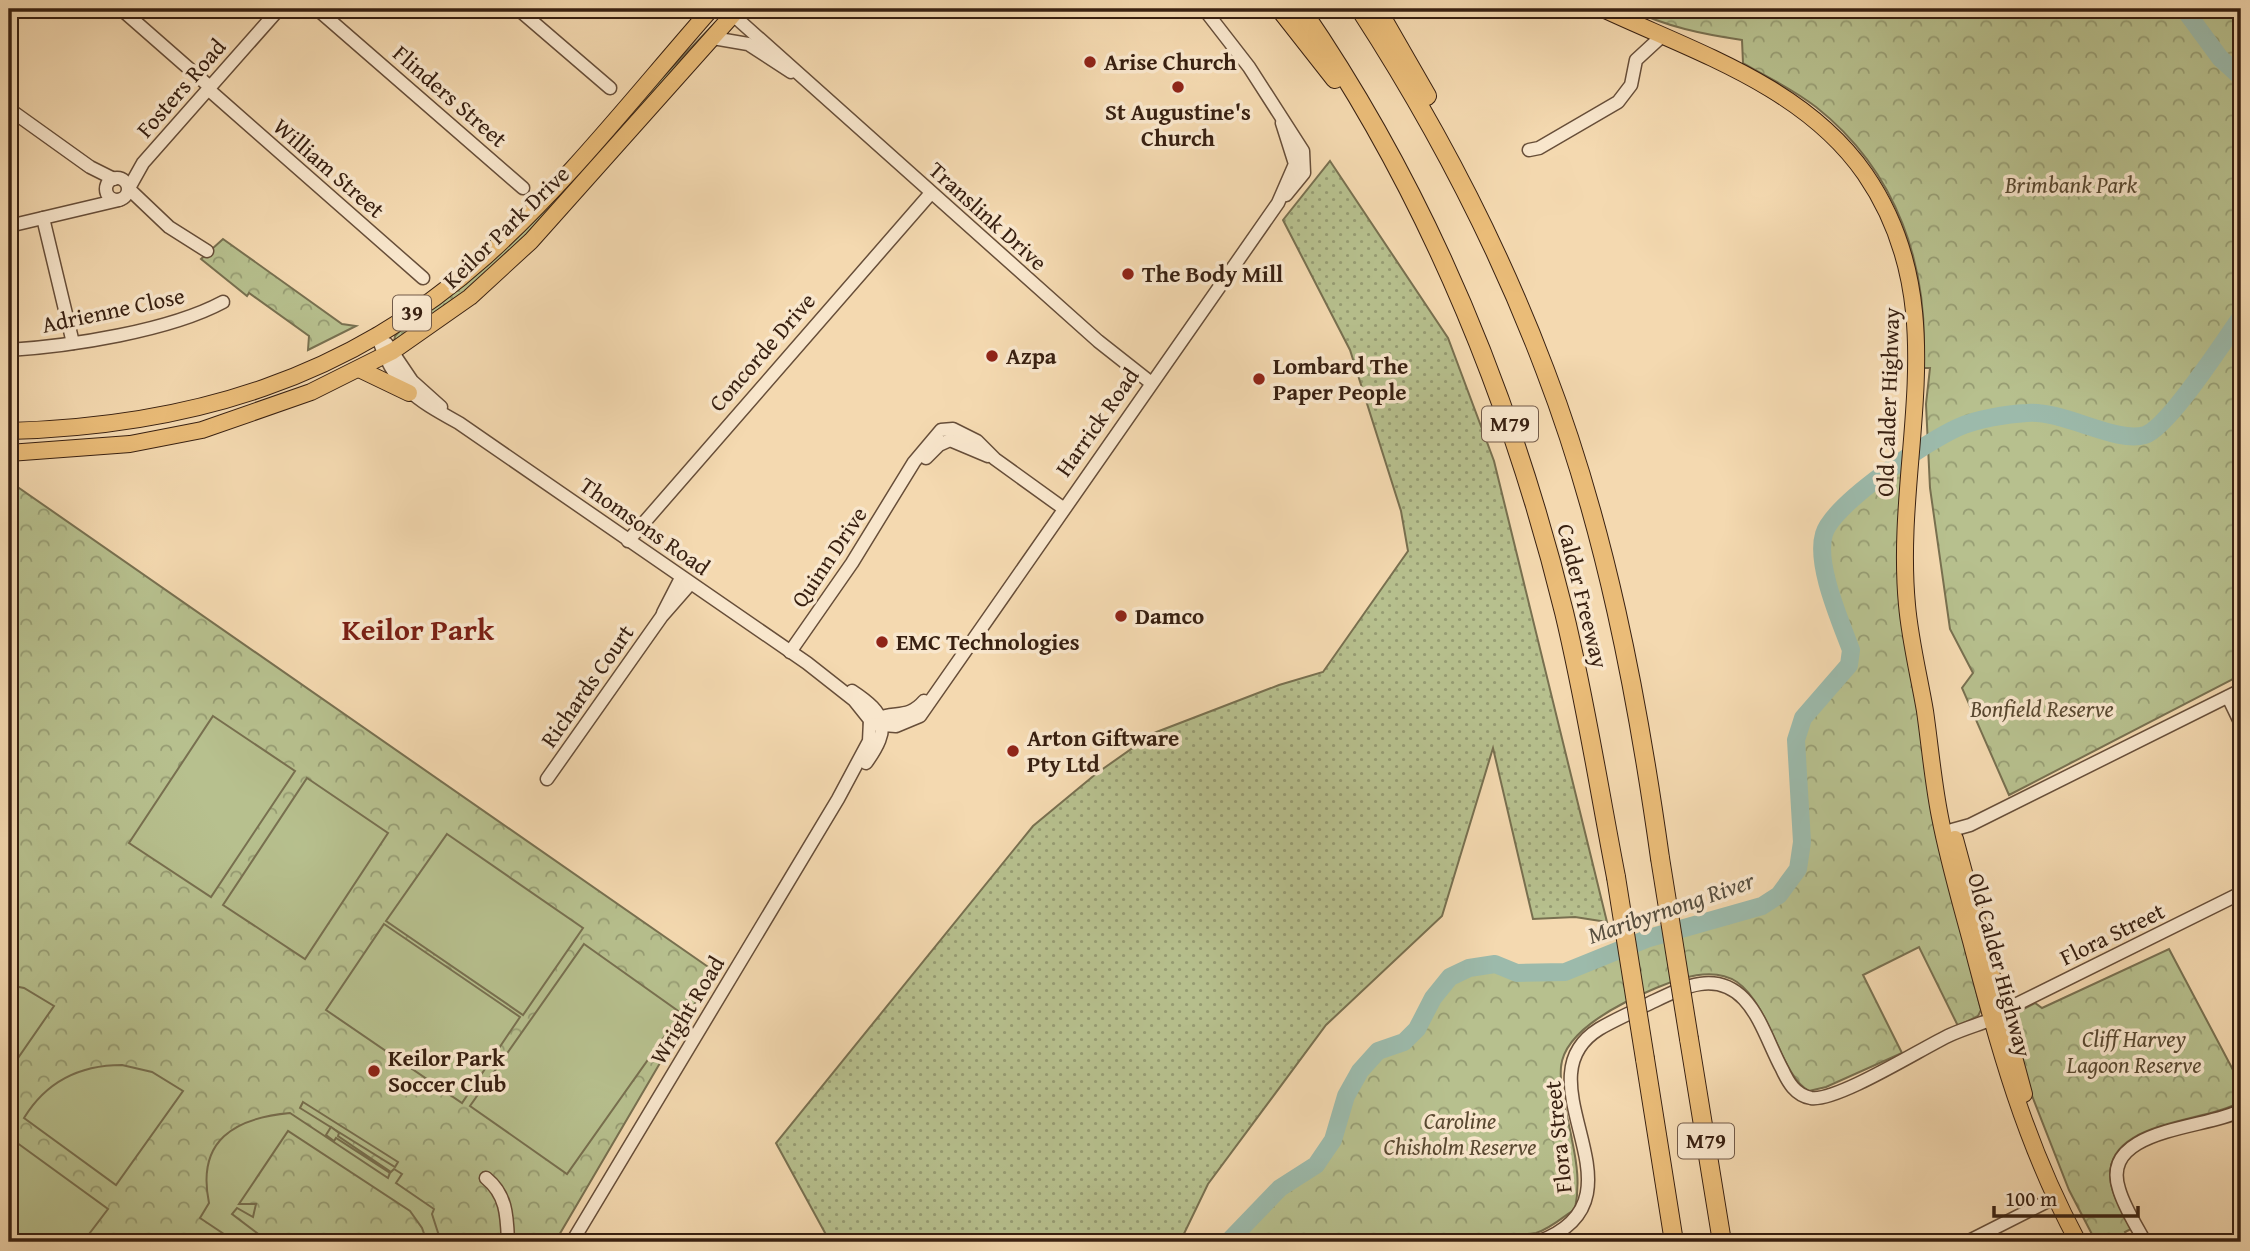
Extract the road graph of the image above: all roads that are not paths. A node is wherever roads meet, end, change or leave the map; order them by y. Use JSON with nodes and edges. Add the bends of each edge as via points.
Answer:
{"nodes":[{"id":1,"x":121,"y":9,"type":"edge"},
{"id":2,"x":279,"y":9,"type":"edge"},
{"id":3,"x":317,"y":9,"type":"edge"},
{"id":4,"x":518,"y":9,"type":"edge"},
{"id":5,"x":711,"y":9,"type":"edge"},
{"id":6,"x":1204,"y":9,"type":"edge"},
{"id":7,"x":1280,"y":9,"type":"edge"},
{"id":8,"x":1301,"y":9,"type":"edge"},
{"id":9,"x":1360,"y":9,"type":"edge"},
{"id":10,"x":1377,"y":9,"type":"edge"},
{"id":11,"x":1603,"y":9,"type":"edge"},
{"id":12,"x":732,"y":11,"type":"edge"},
{"id":13,"x":1662,"y":36,"type":"junction"},
{"id":14,"x":713,"y":38,"type":"junction"},
{"id":15,"x":801,"y":78,"type":"junction"},
{"id":16,"x":209,"y":88,"type":"junction"},
{"id":17,"x":610,"y":88,"type":"dead end"},
{"id":18,"x":9,"y":109,"type":"edge"},
{"id":19,"x":1529,"y":150,"type":"dead end"},
{"id":20,"x":1395,"y":160,"type":"junction"},
{"id":21,"x":90,"y":167,"type":"junction"},
{"id":22,"x":523,"y":188,"type":"dead end"},
{"id":23,"x":122,"y":189,"type":"junction"},
{"id":24,"x":104,"y":190,"type":"junction"},
{"id":25,"x":931,"y":193,"type":"junction"},
{"id":26,"x":81,"y":209,"type":"junction"},
{"id":27,"x":43,"y":218,"type":"junction"},
{"id":28,"x":9,"y":226,"type":"edge"},
{"id":29,"x":207,"y":251,"type":"dead end"},
{"id":30,"x":422,"y":278,"type":"dead end"},
{"id":31,"x":223,"y":302,"type":"dead end"},
{"id":32,"x":377,"y":334,"type":"junction"},
{"id":33,"x":73,"y":343,"type":"junction"},
{"id":34,"x":9,"y":350,"type":"edge"},
{"id":35,"x":388,"y":353,"type":"junction"},
{"id":36,"x":359,"y":369,"type":"junction"},
{"id":37,"x":1546,"y":372,"type":"junction"},
{"id":38,"x":1150,"y":382,"type":"junction"},
{"id":39,"x":409,"y":393,"type":"junction"},
{"id":40,"x":152,"y":419,"type":"junction"},
{"id":41,"x":459,"y":423,"type":"junction"},
{"id":42,"x":9,"y":431,"type":"edge"},
{"id":43,"x":156,"y":440,"type":"junction"},
{"id":44,"x":9,"y":453,"type":"edge"},
{"id":45,"x":1063,"y":508,"type":"junction"},
{"id":46,"x":628,"y":541,"type":"junction"},
{"id":47,"x":686,"y":581,"type":"junction"},
{"id":48,"x":790,"y":652,"type":"junction"},
{"id":49,"x":2241,"y":690,"type":"edge"},
{"id":50,"x":2228,"y":697,"type":"junction"},
{"id":51,"x":879,"y":722,"type":"junction"},
{"id":52,"x":2241,"y":724,"type":"edge"},
{"id":53,"x":547,"y":779,"type":"dead end"},
{"id":54,"x":1948,"y":831,"type":"junction"},
{"id":55,"x":2241,"y":893,"type":"edge"},
{"id":56,"x":1996,"y":1016,"type":"junction"},
{"id":57,"x":2241,"y":1110,"type":"edge"},
{"id":58,"x":486,"y":1178,"type":"dead end"},
{"id":59,"x":2056,"y":1198,"type":"junction"},
{"id":60,"x":508,"y":1242,"type":"edge"},
{"id":61,"x":572,"y":1242,"type":"edge"},
{"id":62,"x":1538,"y":1242,"type":"edge"},
{"id":63,"x":1674,"y":1242,"type":"edge"},
{"id":64,"x":1722,"y":1242,"type":"edge"},
{"id":65,"x":1967,"y":1242,"type":"edge"},
{"id":66,"x":2078,"y":1242,"type":"edge"},
{"id":67,"x":2145,"y":1242,"type":"edge"}],
"edges":[{"from":1,"to":16,"type":"street","name":"William Street"},
{"from":2,"to":16,"type":"street","name":"Fosters Road"},
{"from":3,"to":22,"type":"street","name":"Flinders Street"},
{"from":4,"to":17,"type":"street"},
{"from":5,"to":32,"type":"main road","name":"Keilor Park Drive","number":"39","via":[[513,231],[447,289]]},
{"from":6,"to":38,"type":"street","name":"Harrick Road","via":[[1249,67],[1282,123],[1295,164],[1278,203]]},
{"from":7,"to":20,"type":"highway"},
{"from":8,"to":20,"type":"highway","name":"Calder Freeway","number":"M79"},
{"from":9,"to":37,"type":"highway","name":"Calder Freeway","number":"M79","via":[[1459,177]]},
{"from":10,"to":37,"type":"highway","via":[[1429,100],[1496,239]]},
{"from":11,"to":13,"type":"main road","name":"Old Calder Highway"},
{"from":12,"to":14,"type":"main road","name":"Keilor Park Drive","number":"39"},
{"from":12,"to":15,"type":"street","name":"Translink Drive"},
{"from":13,"to":19,"type":"street","via":[[1636,60],[1631,85],[1618,102]]},
{"from":13,"to":54,"type":"main road","name":"Old Calder Highway","via":[[1795,103],[1840,142],[1864,172],[1898,233],[1909,268],[1916,322],[1906,579]]},
{"from":14,"to":15,"type":"street","name":"Translink Drive","via":[[748,44]]},
{"from":14,"to":35,"type":"main road","name":"Keilor Park Drive","number":"39","via":[[531,241],[470,297]]},
{"from":15,"to":25,"type":"street","name":"Translink Drive"},
{"from":16,"to":23,"type":"street","name":"Fosters Road"},
{"from":16,"to":30,"type":"street","name":"William Street"},
{"from":18,"to":21,"type":"street"},
{"from":20,"to":63,"type":"highway","name":"Calder Freeway","number":"M79","bridge":true,"via":[[1482,350],[1527,478],[1564,612],[1616,877]]},
{"from":21,"to":23,"type":"street"},
{"from":21,"to":24,"type":"street"},
{"from":23,"to":24,"type":"street","via":[[112,198]]},
{"from":23,"to":26,"type":"street"},
{"from":23,"to":29,"type":"street"},
{"from":24,"to":26,"type":"street"},
{"from":25,"to":38,"type":"street","name":"Translink Drive"},
{"from":25,"to":46,"type":"street","name":"Concorde Drive"},
{"from":26,"to":27,"type":"street"},
{"from":27,"to":28,"type":"street"},
{"from":27,"to":33,"type":"street"},
{"from":31,"to":33,"type":"street","name":"Adrienne Close","via":[[187,318]]},
{"from":32,"to":35,"type":"street","name":"Thomsons Road"},
{"from":32,"to":40,"type":"main road","name":"Keilor Park Drive","number":"39","via":[[290,379]]},
{"from":33,"to":34,"type":"street","name":"Adrienne Close"},
{"from":35,"to":36,"type":"main road","name":"Keilor Park Drive","number":"39"},
{"from":35,"to":39,"type":"street","name":"Thomsons Road","via":[[391,370]]},
{"from":35,"to":41,"type":"street","name":"Thomsons Road","via":[[419,389]]},
{"from":36,"to":39,"type":"main road"},
{"from":36,"to":43,"type":"main road","name":"Keilor Park Drive","number":"39","via":[[256,414]]},
{"from":37,"to":64,"type":"highway","name":"Calder Freeway","number":"M79","bridge":true,"via":[[1590,510],[1620,632],[1650,786]]},
{"from":38,"to":45,"type":"street","name":"Harrick Road"},
{"from":39,"to":41,"type":"street","name":"Thomsons Road"},
{"from":40,"to":42,"type":"main road","name":"Keilor Park Drive","number":"39"},
{"from":40,"to":43,"type":"main road"},
{"from":41,"to":46,"type":"street","name":"Thomsons Road"},
{"from":43,"to":44,"type":"main road","name":"Keilor Park Drive","number":"39"},
{"from":45,"to":48,"type":"street","name":"Quinn Drive","via":[[995,459],[959,441],[944,442],[903,485]]},
{"from":45,"to":51,"type":"street","name":"Harrick Road","via":[[920,716],[906,724]]},
{"from":46,"to":47,"type":"street","name":"Thomsons Road"},
{"from":47,"to":48,"type":"street","name":"Thomsons Road"},
{"from":47,"to":53,"type":"street","name":"Richards Court"},
{"from":48,"to":51,"type":"street","name":"Thomsons Road","via":[[867,700]]},
{"from":49,"to":50,"type":"street"},
{"from":50,"to":52,"type":"street"},
{"from":50,"to":54,"type":"street"},
{"from":51,"to":61,"type":"street","name":"Wright Road","via":[[838,799]]},
{"from":54,"to":56,"type":"main road","name":"Old Calder Highway"},
{"from":55,"to":56,"type":"street","name":"Flora Street"},
{"from":56,"to":59,"type":"main road","name":"Old Calder Highway"},
{"from":56,"to":62,"type":"street","name":"Flora Street","via":[[1837,1093],[1812,1098],[1792,1088],[1749,1006],[1730,989],[1695,984],[1652,1002],[1596,1031],[1577,1052],[1571,1082],[1587,1198],[1567,1229]]},
{"from":57,"to":67,"type":"street","via":[[2214,1122],[2169,1129],[2127,1152],[2119,1166],[2119,1189]]},
{"from":58,"to":60,"type":"street","via":[[504,1202]]},
{"from":59,"to":65,"type":"street"},
{"from":59,"to":66,"type":"main road","name":"Old Calder Highway"}]}
